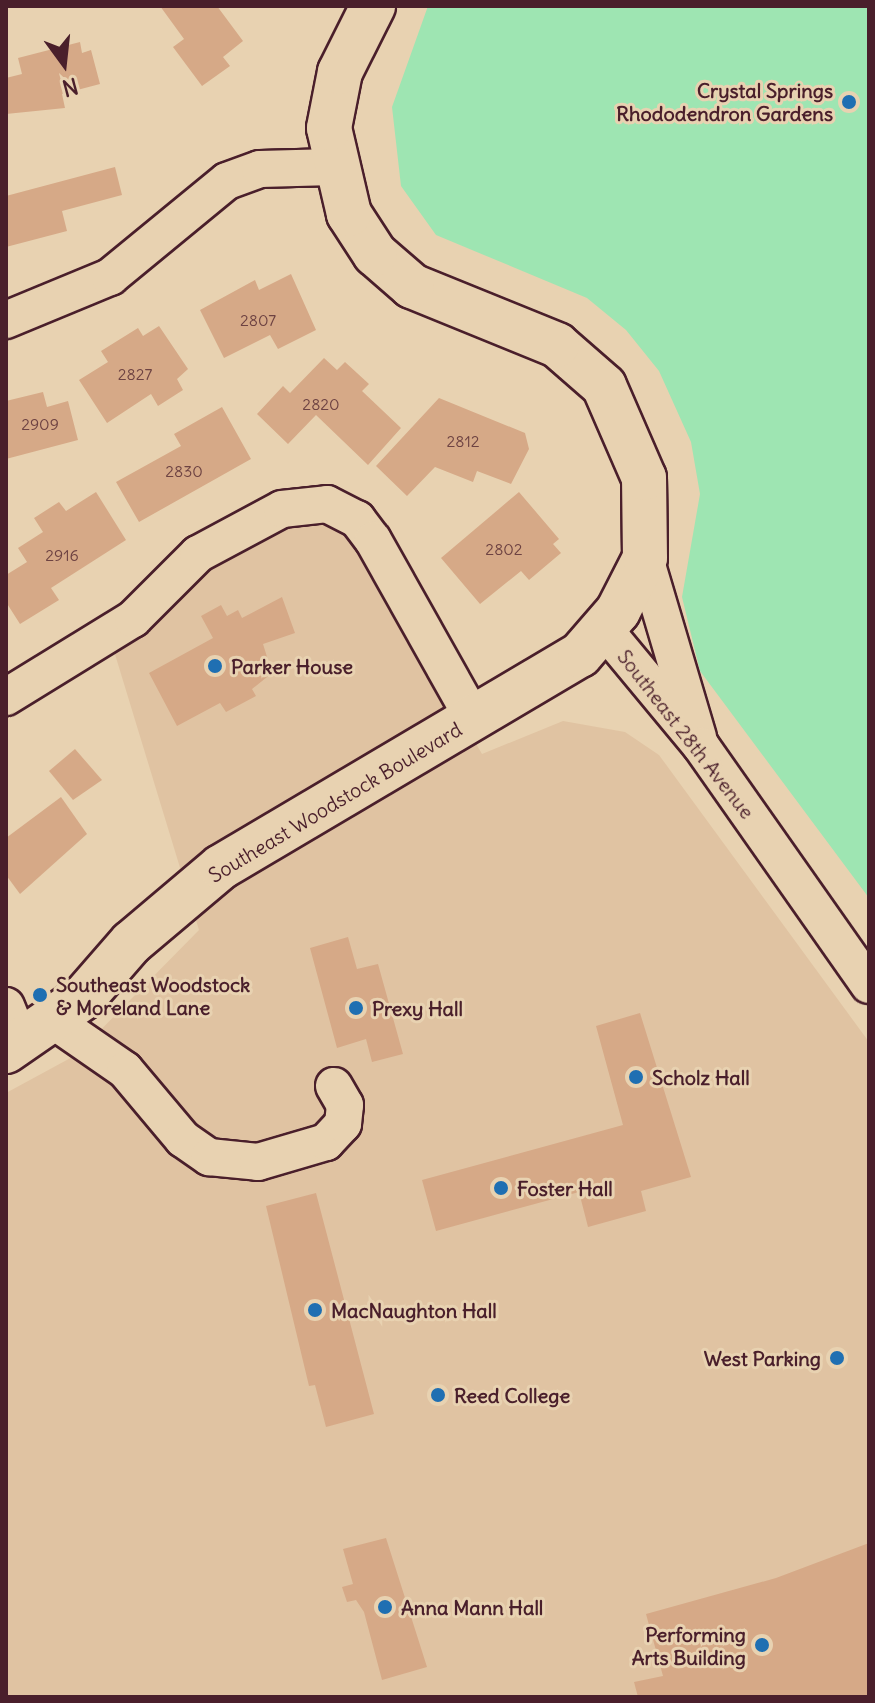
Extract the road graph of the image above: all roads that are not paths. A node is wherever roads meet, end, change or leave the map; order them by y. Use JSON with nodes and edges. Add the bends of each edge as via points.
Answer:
{"nodes":[{"id":1,"x":373,"y":6,"type":"edge"},
{"id":2,"x":333,"y":167,"type":"junction"},
{"id":3,"x":6,"y":320,"type":"edge"},
{"id":4,"x":645,"y":558,"type":"junction"},
{"id":5,"x":604,"y":629,"type":"junction"},
{"id":6,"x":6,"y":697,"type":"edge"},
{"id":7,"x":474,"y":720,"type":"junction"},
{"id":8,"x":701,"y":746,"type":"junction"},
{"id":9,"x":869,"y":985,"type":"edge"},
{"id":10,"x":22,"y":1030,"type":"edge"},
{"id":11,"x":334,"y":1086,"type":"dead end"}],
"edges":[{"from":1,"to":2,"type":"main road","via":[[333,98]]},
{"from":2,"to":3,"type":"street","via":[[260,169],[218,189],[110,277]]},
{"from":2,"to":4,"type":"main road","via":[[349,214],[394,272],[436,300],[557,345],[604,386],[622,413],[644,478]]},
{"from":4,"to":5,"type":"main road","name":"Southeast 28th Avenue"},
{"from":4,"to":8,"type":"street"},
{"from":5,"to":7,"type":"main road","name":"Southeast Woodstock Boulevard","via":[[580,655]]},
{"from":5,"to":8,"type":"street","name":"Southeast 28th Avenue"},
{"from":6,"to":7,"type":"street","via":[[133,619],[198,554],[282,509],[327,504],[357,519],[373,540]]},
{"from":7,"to":10,"type":"main road","name":"Southeast Woodstock Boulevard","via":[[221,867]]},
{"from":8,"to":9,"type":"street","name":"Southeast 28th Avenue"},
{"from":10,"to":11,"type":"street","via":[[125,1070],[183,1139],[209,1157],[258,1162],[326,1142],[343,1124],[345,1105]]}]}
